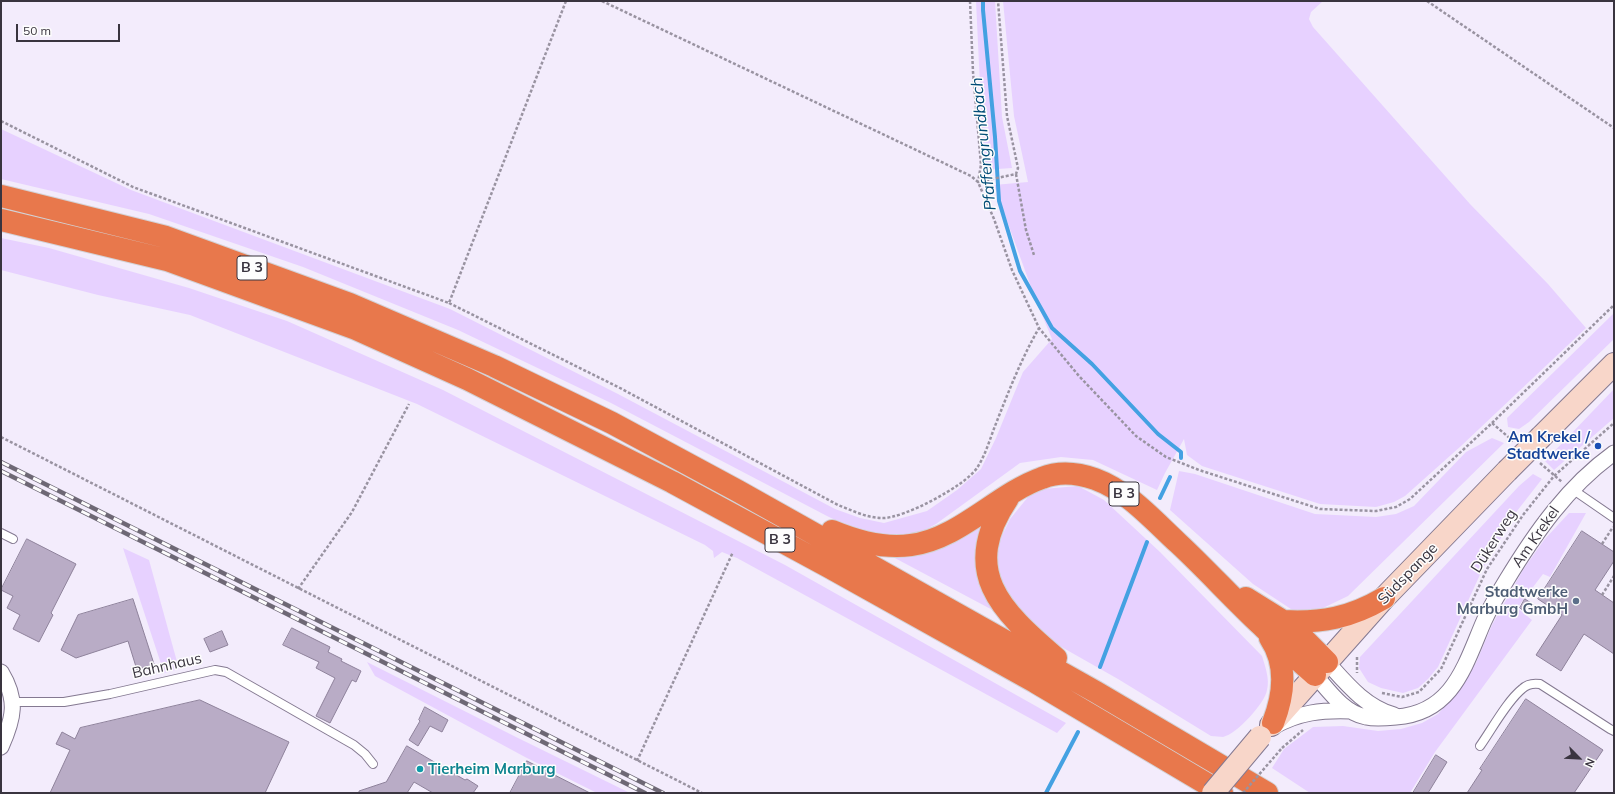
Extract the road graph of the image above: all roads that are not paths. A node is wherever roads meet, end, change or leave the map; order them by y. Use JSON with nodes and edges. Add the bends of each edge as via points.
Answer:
{"nodes":[{"id":1,"x":1,"y":196,"type":"edge"},
{"id":2,"x":1,"y":220,"type":"edge"},
{"id":3,"x":1614,"y":364,"type":"edge"},
{"id":4,"x":1614,"y":453,"type":"edge"},
{"id":5,"x":1572,"y":489,"type":"junction"},
{"id":6,"x":738,"y":491,"type":"junction"},
{"id":7,"x":1010,"y":495,"type":"junction"},
{"id":8,"x":1614,"y":518,"type":"edge"},
{"id":9,"x":1,"y":533,"type":"edge"},
{"id":10,"x":13,"y":539,"type":"dead end"},
{"id":11,"x":1215,"y":578,"type":"junction"},
{"id":12,"x":1384,"y":598,"type":"junction"},
{"id":13,"x":1283,"y":621,"type":"junction"},
{"id":14,"x":1261,"y":626,"type":"junction"},
{"id":15,"x":1321,"y":669,"type":"junction"},
{"id":16,"x":1,"y":672,"type":"edge"},
{"id":17,"x":1096,"y":692,"type":"junction"},
{"id":18,"x":13,"y":702,"type":"junction"},
{"id":19,"x":1351,"y":711,"type":"junction"},
{"id":20,"x":1398,"y":717,"type":"junction"},
{"id":21,"x":1266,"y":731,"type":"junction"},
{"id":22,"x":1614,"y":731,"type":"edge"},
{"id":23,"x":1480,"y":746,"type":"dead end"},
{"id":24,"x":1,"y":747,"type":"edge"},
{"id":25,"x":373,"y":764,"type":"dead end"},
{"id":26,"x":1213,"y":793,"type":"edge"},
{"id":27,"x":1222,"y":793,"type":"edge"},
{"id":28,"x":1267,"y":793,"type":"edge"}],
"edges":[{"from":1,"to":6,"type":"highway","number":"B 3","via":[[166,237],[350,304],[494,366],[612,423]]},
{"from":2,"to":27,"type":"highway","number":"B 3","via":[[167,260],[356,329],[467,379],[672,482],[829,567],[1035,682]]},
{"from":3,"to":12,"type":"main road","name":"Südspange","bridge":true},
{"from":4,"to":5,"type":"street","name":"Am Krekel"},
{"from":5,"to":8,"type":"lane"},
{"from":5,"to":20,"type":"street","name":"Am Krekel","via":[[1542,525],[1505,582],[1459,678],[1434,704],[1415,714]]},
{"from":6,"to":7,"type":"highway","number":"B 3","via":[[844,536],[862,542],[896,547],[913,545],[945,534]]},
{"from":6,"to":17,"type":"highway","number":"B 3"},
{"from":7,"to":11,"type":"highway","number":"B 3","via":[[1028,484],[1055,474],[1095,479],[1124,495],[1139,507]]},
{"from":7,"to":17,"type":"highway","number":"B 3","via":[[999,511],[988,544],[987,575],[993,591],[1014,621]]},
{"from":9,"to":10,"type":"lane"},
{"from":11,"to":13,"type":"highway","number":"B 3"},
{"from":11,"to":14,"type":"highway","number":"B 3"},
{"from":12,"to":13,"type":"highway","number":"B 3","via":[[1354,614],[1331,620]]},
{"from":12,"to":15,"type":"main road","name":"Südspange"},
{"from":13,"to":15,"type":"highway","number":"B 3","via":[[1304,638]]},
{"from":14,"to":15,"type":"highway","number":"B 3"},
{"from":14,"to":21,"type":"highway","number":"B 3","via":[[1273,643],[1280,662],[1283,683],[1280,704]]},
{"from":15,"to":19,"type":"street","name":"Am Krekel","via":[[1340,703]]},
{"from":15,"to":20,"type":"street","via":[[1346,683],[1371,705]]},
{"from":15,"to":21,"type":"main road","name":"Südspange"},
{"from":16,"to":18,"type":"street"},
{"from":17,"to":28,"type":"highway","number":"B 3"},
{"from":18,"to":24,"type":"street","via":[[10,726]]},
{"from":18,"to":25,"type":"lane","name":"Bahnhaus","via":[[64,702],[215,670],[226,672],[354,745]]},
{"from":19,"to":20,"type":"street","name":"Am Krekel","via":[[1367,718]]},
{"from":19,"to":21,"type":"street","name":"Am Krekel","via":[[1321,711],[1292,719]]},
{"from":21,"to":26,"type":"main road","name":"Südspange","bridge":true},
{"from":22,"to":23,"type":"lane","via":[[1540,684],[1533,683],[1514,697]]}]}
